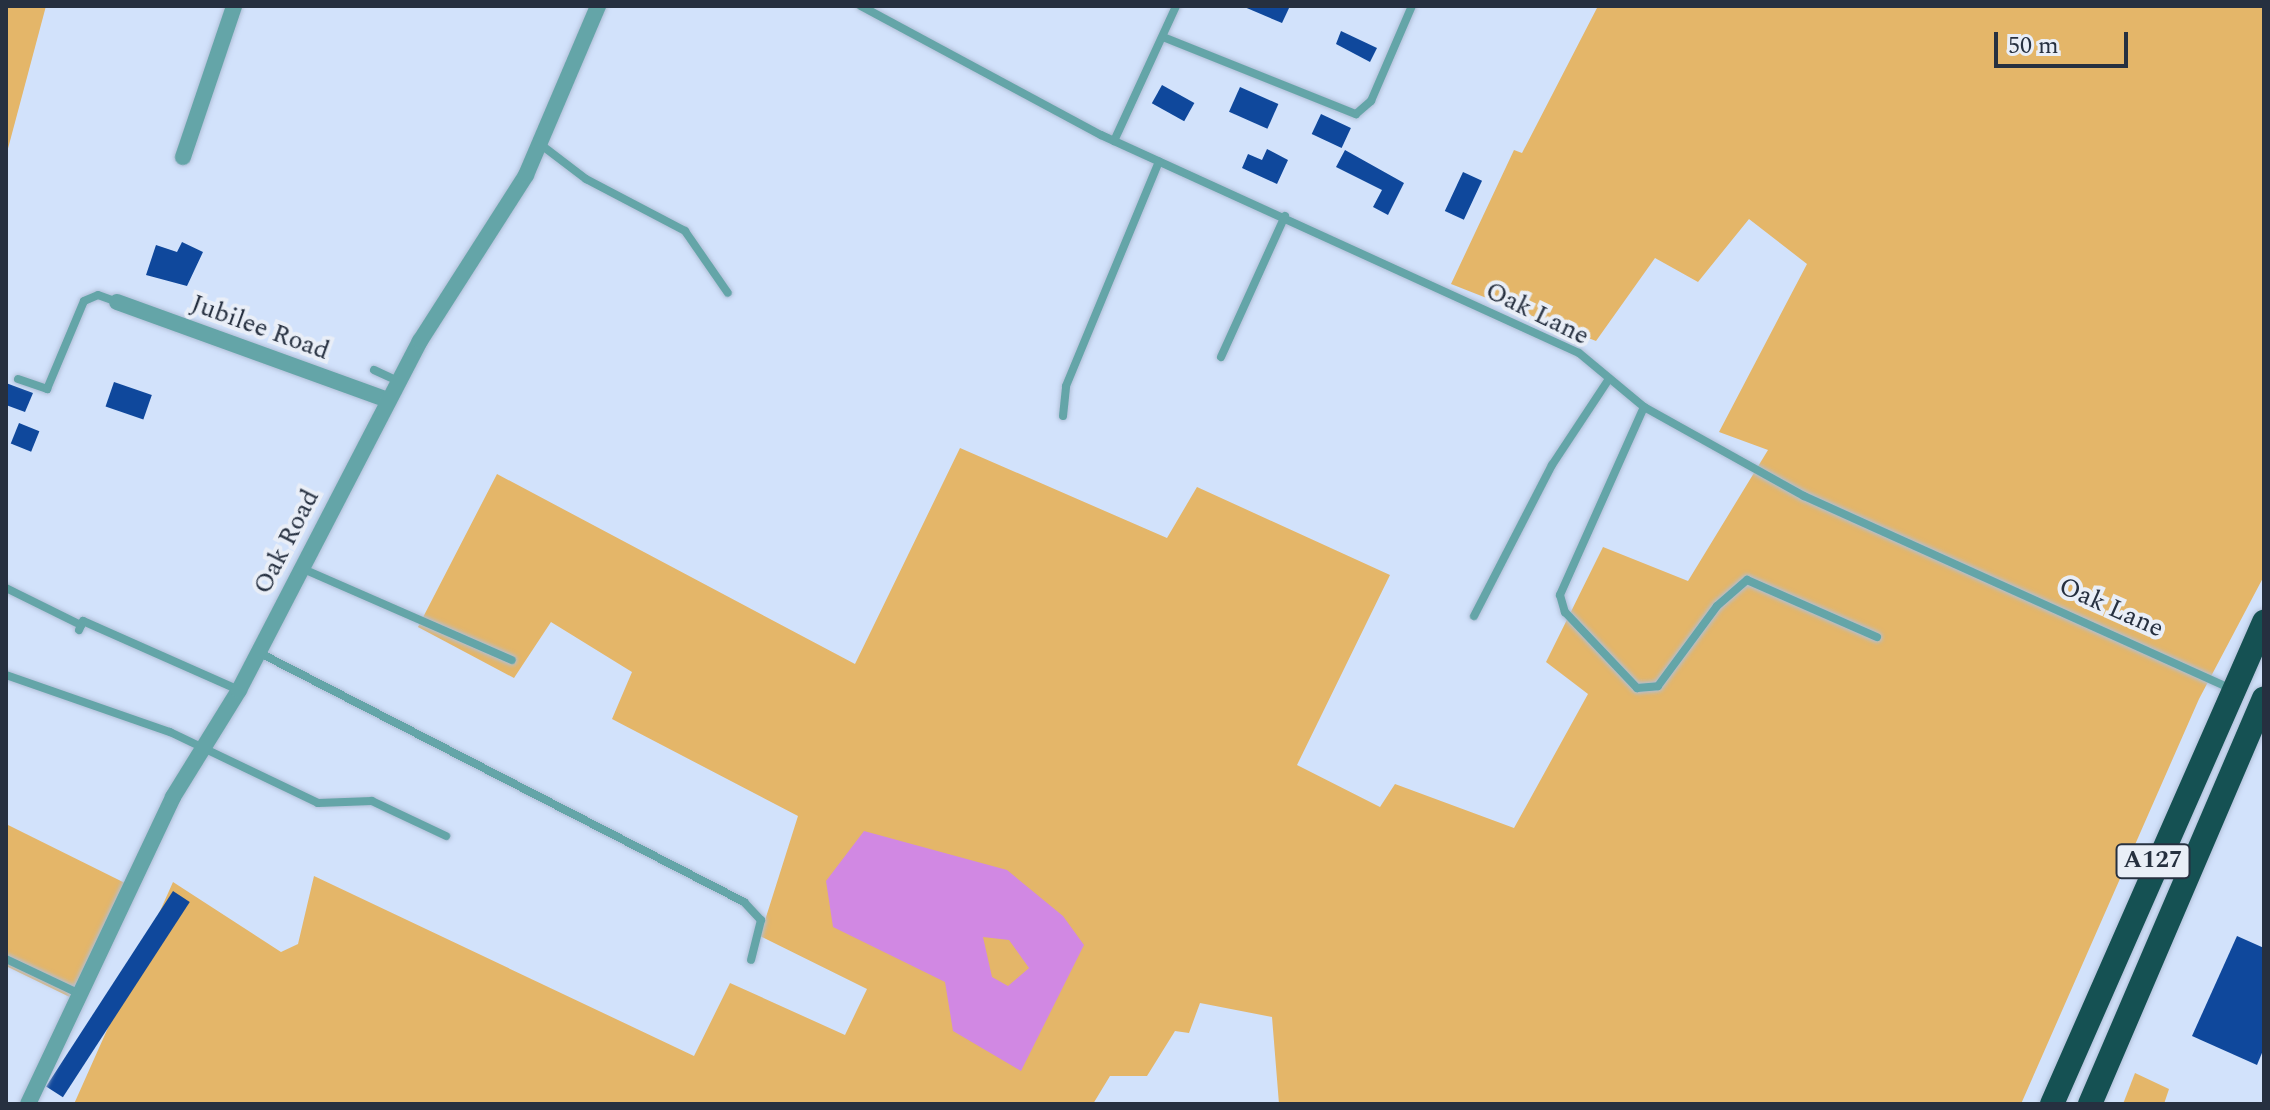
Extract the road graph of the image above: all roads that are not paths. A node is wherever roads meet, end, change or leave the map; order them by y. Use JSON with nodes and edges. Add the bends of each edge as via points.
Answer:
{"nodes":[{"id":1,"x":234,"y":6,"type":"edge"},
{"id":2,"x":598,"y":6,"type":"edge"},
{"id":3,"x":861,"y":6,"type":"edge"},
{"id":4,"x":1176,"y":6,"type":"edge"},
{"id":5,"x":1412,"y":6,"type":"edge"},
{"id":6,"x":1163,"y":37,"type":"junction"},
{"id":7,"x":1114,"y":141,"type":"junction"},
{"id":8,"x":539,"y":144,"type":"junction"},
{"id":9,"x":183,"y":157,"type":"dead end"},
{"id":10,"x":1159,"y":161,"type":"junction"},
{"id":11,"x":1285,"y":216,"type":"junction"},
{"id":12,"x":728,"y":293,"type":"dead end"},
{"id":13,"x":117,"y":302,"type":"joint"},
{"id":14,"x":1221,"y":357,"type":"dead end"},
{"id":15,"x":374,"y":370,"type":"dead end"},
{"id":16,"x":18,"y":379,"type":"dead end"},
{"id":17,"x":1609,"y":379,"type":"junction"},
{"id":18,"x":398,"y":381,"type":"junction"},
{"id":19,"x":388,"y":400,"type":"junction"},
{"id":20,"x":1644,"y":407,"type":"junction"},
{"id":21,"x":1063,"y":416,"type":"dead end"},
{"id":22,"x":300,"y":568,"type":"junction"},
{"id":23,"x":6,"y":588,"type":"edge"},
{"id":24,"x":1474,"y":616,"type":"dead end"},
{"id":25,"x":2264,"y":622,"type":"edge"},
{"id":26,"x":1877,"y":637,"type":"dead end"},
{"id":27,"x":258,"y":652,"type":"junction"},
{"id":28,"x":512,"y":660,"type":"dead end"},
{"id":29,"x":6,"y":675,"type":"edge"},
{"id":30,"x":2231,"y":689,"type":"junction"},
{"id":31,"x":239,"y":690,"type":"junction"},
{"id":32,"x":2264,"y":699,"type":"edge"},
{"id":33,"x":205,"y":747,"type":"junction"},
{"id":34,"x":446,"y":836,"type":"dead end"},
{"id":35,"x":6,"y":959,"type":"edge"},
{"id":36,"x":751,"y":960,"type":"dead end"},
{"id":37,"x":81,"y":995,"type":"junction"},
{"id":38,"x":28,"y":1104,"type":"edge"},
{"id":39,"x":2052,"y":1104,"type":"edge"},
{"id":40,"x":2090,"y":1104,"type":"edge"}],
"edges":[{"from":1,"to":9,"type":"street"},
{"from":2,"to":8,"type":"street","name":"Oak Road"},
{"from":3,"to":7,"type":"lane","name":"Oak Lane"},
{"from":4,"to":6,"type":"lane"},
{"from":5,"to":6,"type":"lane","via":[[1371,101],[1356,114]]},
{"from":6,"to":7,"type":"lane"},
{"from":7,"to":10,"type":"lane","name":"Oak Lane"},
{"from":8,"to":12,"type":"lane","via":[[577,174],[685,231]]},
{"from":8,"to":18,"type":"street","name":"Oak Road"},
{"from":10,"to":11,"type":"lane","name":"Oak Lane"},
{"from":10,"to":21,"type":"lane","via":[[1066,386]]},
{"from":11,"to":14,"type":"lane"},
{"from":11,"to":17,"type":"lane","name":"Oak Lane","via":[[1579,353]]},
{"from":13,"to":16,"type":"lane","via":[[98,295],[84,301],[47,389]]},
{"from":13,"to":19,"type":"street","name":"Jubilee Road"},
{"from":15,"to":18,"type":"lane"},
{"from":17,"to":20,"type":"lane","name":"Oak Lane"},
{"from":17,"to":24,"type":"lane","via":[[1552,465]]},
{"from":18,"to":19,"type":"street","name":"Oak Road"},
{"from":19,"to":22,"type":"street","name":"Oak Road"},
{"from":20,"to":26,"type":"lane","via":[[1560,595],[1565,612],[1637,688],[1658,686],[1717,606],[1747,580]]},
{"from":20,"to":30,"type":"lane","name":"Oak Lane","via":[[1804,496]]},
{"from":22,"to":27,"type":"street","name":"Oak Road"},
{"from":22,"to":28,"type":"lane"},
{"from":23,"to":31,"type":"lane","via":[[80,627]]},
{"from":25,"to":30,"type":"highway","number":"A127"},
{"from":27,"to":31,"type":"street","name":"Oak Road"},
{"from":27,"to":36,"type":"lane","via":[[744,902],[761,920]]},
{"from":29,"to":33,"type":"lane"},
{"from":30,"to":39,"type":"highway","number":"A127"},
{"from":31,"to":33,"type":"street","name":"Oak Road"},
{"from":32,"to":40,"type":"highway","number":"A127"},
{"from":33,"to":34,"type":"lane","via":[[318,803],[372,801]]},
{"from":33,"to":37,"type":"street","name":"Oak Road","via":[[173,797]]},
{"from":35,"to":37,"type":"lane"},
{"from":37,"to":38,"type":"street","name":"Oak Road"}]}
